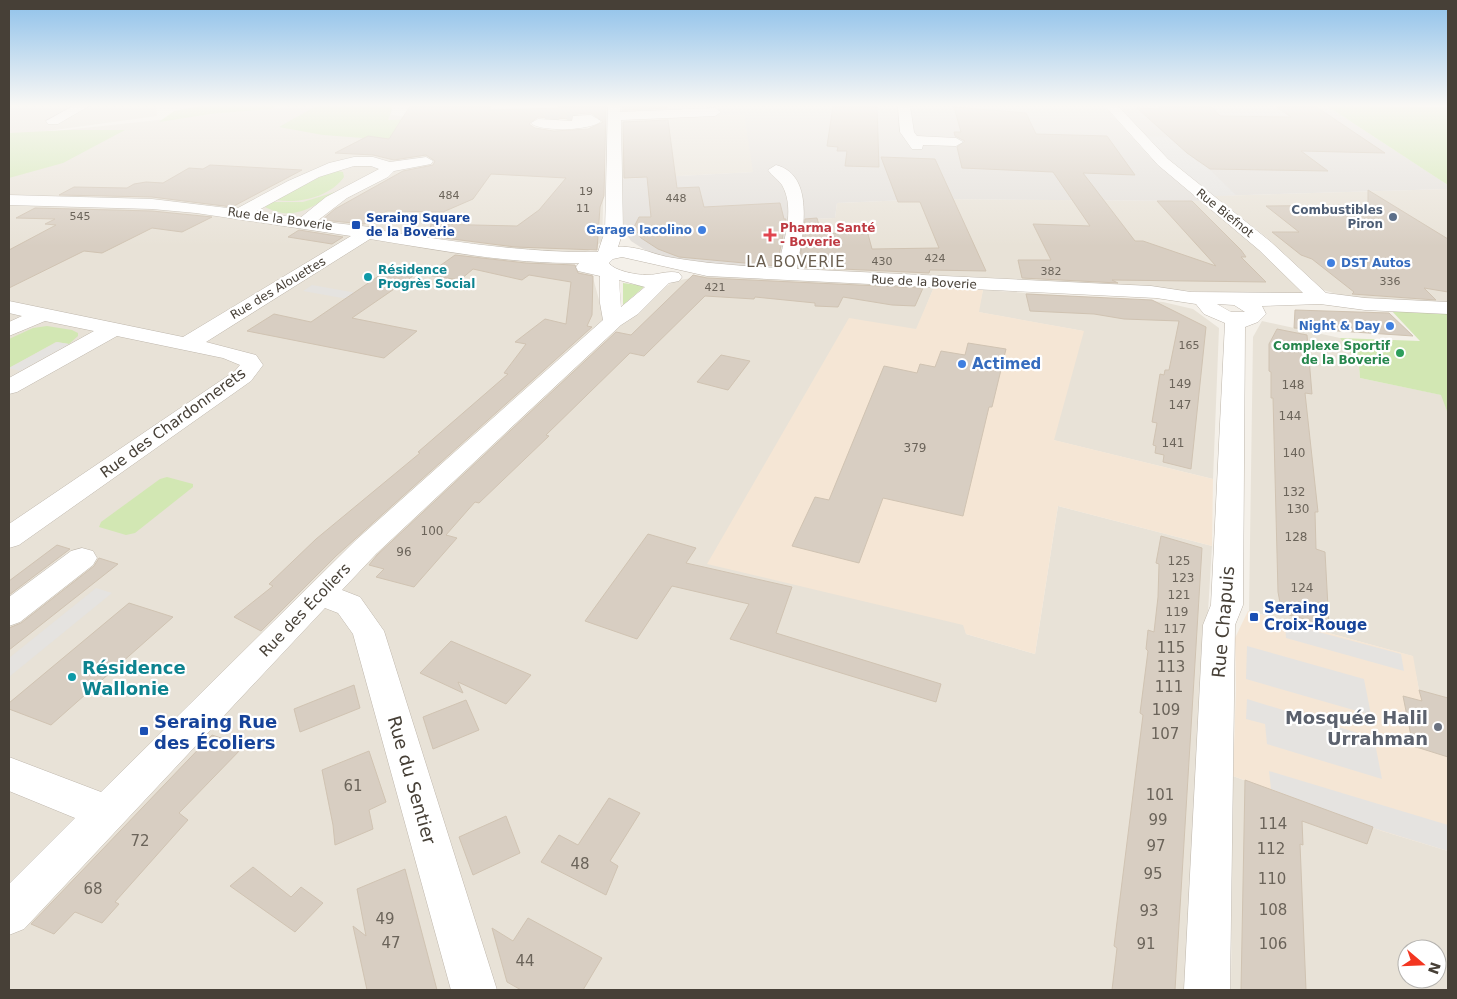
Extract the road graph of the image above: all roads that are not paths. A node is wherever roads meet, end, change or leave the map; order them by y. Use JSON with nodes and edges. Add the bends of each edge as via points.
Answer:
{"nodes":[{"id":1,"x":614,"y":153,"type":"edge"},
{"id":2,"x":1154,"y":153,"type":"edge"},
{"id":3,"x":426,"y":161,"type":"dead end"},
{"id":4,"x":389,"y":167,"type":"junction"},
{"id":5,"x":776,"y":170,"type":"dead end"},
{"id":6,"x":9,"y":200,"type":"edge"},
{"id":7,"x":241,"y":213,"type":"junction"},
{"id":8,"x":305,"y":223,"type":"junction"},
{"id":9,"x":614,"y":231,"type":"junction"},
{"id":10,"x":370,"y":232,"type":"junction"},
{"id":11,"x":647,"y":257,"type":"junction"},
{"id":12,"x":605,"y":264,"type":"junction"},
{"id":13,"x":664,"y":274,"type":"junction"},
{"id":14,"x":786,"y":275,"type":"junction"},
{"id":15,"x":1320,"y":298,"type":"junction"},
{"id":16,"x":1365,"y":304,"type":"junction"},
{"id":17,"x":1291,"y":305,"type":"junction"},
{"id":18,"x":9,"y":306,"type":"edge"},
{"id":19,"x":1233,"y":308,"type":"junction"},
{"id":20,"x":1448,"y":308,"type":"edge"},
{"id":21,"x":42,"y":314,"type":"junction"},
{"id":22,"x":614,"y":321,"type":"junction"},
{"id":23,"x":114,"y":328,"type":"junction"},
{"id":24,"x":9,"y":330,"type":"edge"},
{"id":25,"x":187,"y":344,"type":"junction"},
{"id":26,"x":9,"y":387,"type":"edge"},
{"id":27,"x":9,"y":538,"type":"edge"},
{"id":28,"x":82,"y":558,"type":"dead end"},
{"id":29,"x":320,"y":594,"type":"junction"},
{"id":30,"x":9,"y":614,"type":"edge"},
{"id":31,"x":9,"y":774,"type":"edge"},
{"id":32,"x":108,"y":813,"type":"junction"},
{"id":33,"x":9,"y":914,"type":"edge"},
{"id":34,"x":474,"y":990,"type":"edge"},
{"id":35,"x":1207,"y":990,"type":"edge"}],
"edges":[{"from":1,"to":9,"type":"street"},
{"from":2,"to":15,"type":"street","name":"Rue Biefnot","via":[[1265,246]]},
{"from":3,"to":4,"type":"street"},
{"from":4,"to":7,"type":"street","via":[[347,155]]},
{"from":4,"to":8,"type":"street","via":[[383,174],[327,204]]},
{"from":5,"to":14,"type":"street","via":[[786,178],[798,207]]},
{"from":6,"to":7,"type":"street","name":"Rue de la Boverie","via":[[152,204]]},
{"from":7,"to":8,"type":"street","name":"Rue de la Boverie"},
{"from":8,"to":10,"type":"street","name":"Rue de la Boverie"},
{"from":9,"to":11,"type":"street"},
{"from":9,"to":12,"type":"street"},
{"from":10,"to":12,"type":"street","name":"Rue de la Boverie","via":[[464,249]]},
{"from":10,"to":25,"type":"street","name":"Rue des Alouettes"},
{"from":11,"to":12,"type":"street","name":"Rue de la Boverie","via":[[619,252]]},
{"from":11,"to":13,"type":"street","name":"Rue de la Boverie"},
{"from":12,"to":13,"type":"street","name":"Rue de la Boverie","via":[[635,279]]},
{"from":12,"to":22,"type":"street"},
{"from":13,"to":14,"type":"street","name":"Rue de la Boverie","via":[[708,270]]},
{"from":13,"to":22,"type":"street","name":"Rue des Écoliers","via":[[659,284],[632,310]]},
{"from":14,"to":19,"type":"street","name":"Rue de la Boverie","via":[[1141,293]]},
{"from":15,"to":16,"type":"street","name":"Rue de la Boverie"},
{"from":15,"to":17,"type":"street"},
{"from":15,"to":19,"type":"street","name":"Rue de la Boverie","via":[[1272,300]]},
{"from":16,"to":17,"type":"street","name":"Rue de la Boverie"},
{"from":16,"to":20,"type":"street","name":"Rue de la Boverie"},
{"from":17,"to":19,"type":"street","name":"Rue de la Boverie"},
{"from":18,"to":21,"type":"street","name":"Rue des Chardonnerets"},
{"from":19,"to":35,"type":"street","name":"Rue Chapuis","via":[[1227,605],[1219,625]]},
{"from":21,"to":23,"type":"street","name":"Rue des Chardonnerets"},
{"from":21,"to":24,"type":"street"},
{"from":22,"to":29,"type":"street","name":"Rue des Écoliers","via":[[426,491]]},
{"from":23,"to":25,"type":"street","name":"Rue des Chardonnerets"},
{"from":23,"to":26,"type":"street"},
{"from":25,"to":27,"type":"street","name":"Rue des Chardonnerets","via":[[240,356],[252,365],[232,384]]},
{"from":28,"to":30,"type":"street"},
{"from":29,"to":32,"type":"street","name":"Rue des Écoliers"},
{"from":29,"to":34,"type":"street","name":"Rue du Sentier","via":[[349,605],[368,631]]},
{"from":31,"to":32,"type":"street"},
{"from":32,"to":33,"type":"street","name":"Rue des Écoliers"}]}
